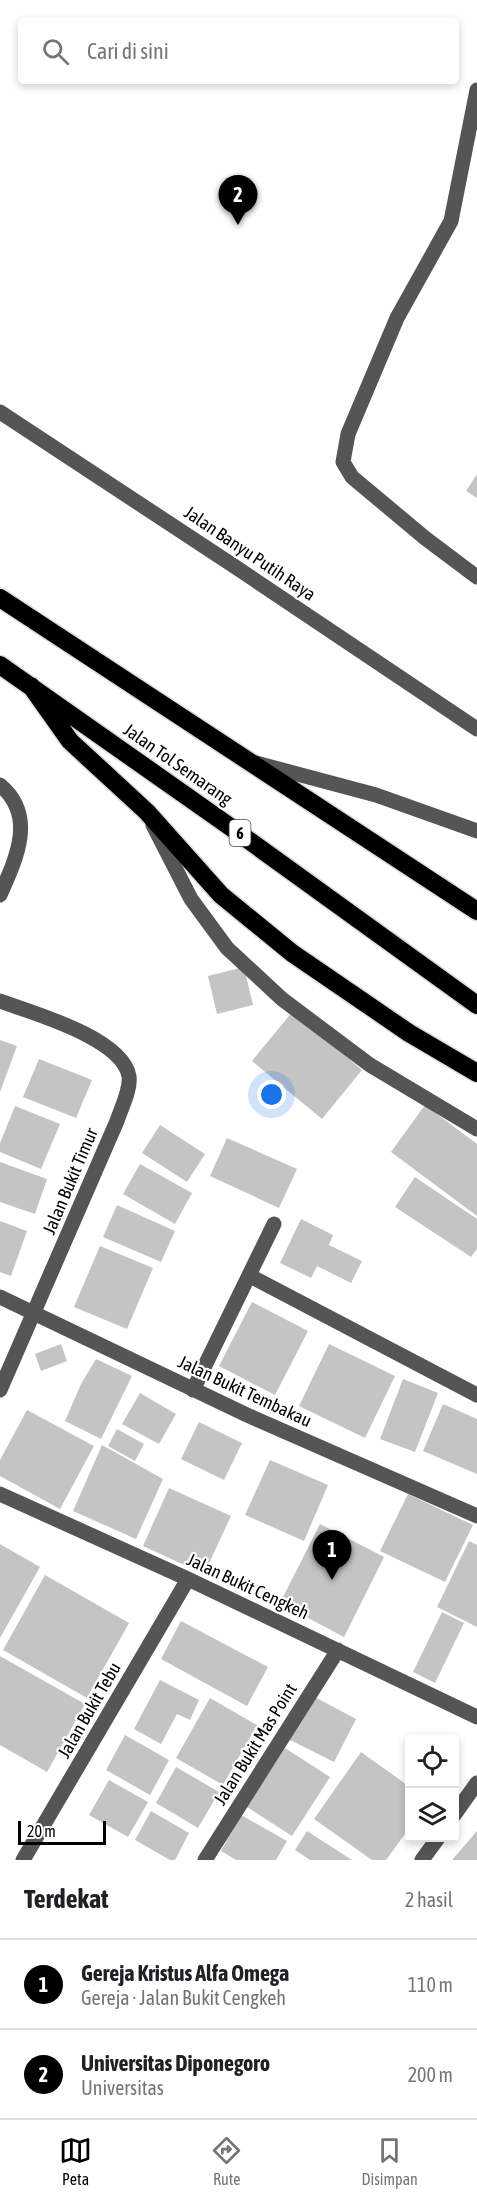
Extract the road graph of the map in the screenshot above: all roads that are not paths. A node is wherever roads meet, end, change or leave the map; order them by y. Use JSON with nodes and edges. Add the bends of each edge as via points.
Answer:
{"nodes":[{"id":1,"x":477,"y":90,"type":"edge"},
{"id":2,"x":0,"y":412,"type":"edge"},
{"id":3,"x":477,"y":577,"type":"edge"},
{"id":4,"x":0,"y":598,"type":"edge"},
{"id":5,"x":0,"y":665,"type":"edge"},
{"id":6,"x":31,"y":686,"type":"junction"},
{"id":7,"x":477,"y":729,"type":"edge"},
{"id":8,"x":248,"y":761,"type":"junction"},
{"id":9,"x":0,"y":785,"type":"edge"},
{"id":10,"x":147,"y":812,"type":"junction"},
{"id":11,"x":477,"y":831,"type":"edge"},
{"id":12,"x":0,"y":895,"type":"edge"},
{"id":13,"x":477,"y":911,"type":"edge"},
{"id":14,"x":0,"y":1001,"type":"edge"},
{"id":15,"x":477,"y":1005,"type":"edge"},
{"id":16,"x":477,"y":1073,"type":"edge"},
{"id":17,"x":477,"y":1129,"type":"edge"},
{"id":18,"x":274,"y":1224,"type":"dead end"},
{"id":19,"x":250,"y":1276,"type":"junction"},
{"id":20,"x":0,"y":1297,"type":"edge"},
{"id":21,"x":34,"y":1314,"type":"junction"},
{"id":22,"x":0,"y":1390,"type":"edge"},
{"id":23,"x":193,"y":1390,"type":"junction"},
{"id":24,"x":477,"y":1395,"type":"edge"},
{"id":25,"x":0,"y":1494,"type":"edge"},
{"id":26,"x":477,"y":1516,"type":"edge"},
{"id":27,"x":188,"y":1579,"type":"junction"},
{"id":28,"x":338,"y":1650,"type":"junction"},
{"id":29,"x":477,"y":1717,"type":"edge"},
{"id":30,"x":477,"y":1783,"type":"edge"},
{"id":31,"x":459,"y":1808,"type":"edge"},
{"id":32,"x":435,"y":1842,"type":"edge"},
{"id":33,"x":23,"y":1860,"type":"edge"},
{"id":34,"x":206,"y":1860,"type":"edge"},
{"id":35,"x":422,"y":1860,"type":"edge"}],
"edges":[{"from":1,"to":3,"type":"street","via":[[451,221],[397,318],[348,434],[343,462],[352,477]]},
{"from":2,"to":7,"type":"street","name":"Jalan Banyu Putih Raya"},
{"from":4,"to":8,"type":"highway"},
{"from":5,"to":6,"type":"highway","name":"Jalan Tol Semarang","number":"6"},
{"from":6,"to":10,"type":"highway","via":[[70,741]]},
{"from":6,"to":15,"type":"highway","name":"Jalan Tol Semarang","number":"6"},
{"from":8,"to":11,"type":"street","via":[[376,795]]},
{"from":8,"to":13,"type":"highway"},
{"from":9,"to":12,"type":"street","via":[[14,799],[21,816],[15,862]]},
{"from":10,"to":16,"type":"highway","via":[[221,896],[292,953],[409,1033]]},
{"from":10,"to":17,"type":"street","via":[[191,899],[227,948],[282,999],[370,1065]]},
{"from":14,"to":21,"type":"street","name":"Jalan Bukit Timur","via":[[81,1031],[107,1047],[123,1062],[129,1076],[117,1121]]},
{"from":18,"to":19,"type":"street"},
{"from":19,"to":23,"type":"street"},
{"from":19,"to":24,"type":"street"},
{"from":20,"to":21,"type":"street","name":"Jalan Bukit Tembakau"},
{"from":21,"to":22,"type":"street","name":"Jalan Bukit Timur"},
{"from":21,"to":23,"type":"street","name":"Jalan Bukit Tembakau"},
{"from":23,"to":26,"type":"street","name":"Jalan Bukit Tembakau"},
{"from":25,"to":27,"type":"street","name":"Jalan Bukit Cengkeh"},
{"from":27,"to":28,"type":"street","name":"Jalan Bukit Cengkeh"},
{"from":27,"to":33,"type":"street","name":"Jalan Bukit Tebu"},
{"from":28,"to":29,"type":"street","name":"Jalan Bukit Cengkeh"},
{"from":28,"to":34,"type":"street","name":"Jalan Bukit Mas Point"},
{"from":30,"to":31,"type":"street"},
{"from":32,"to":35,"type":"street"}]}
